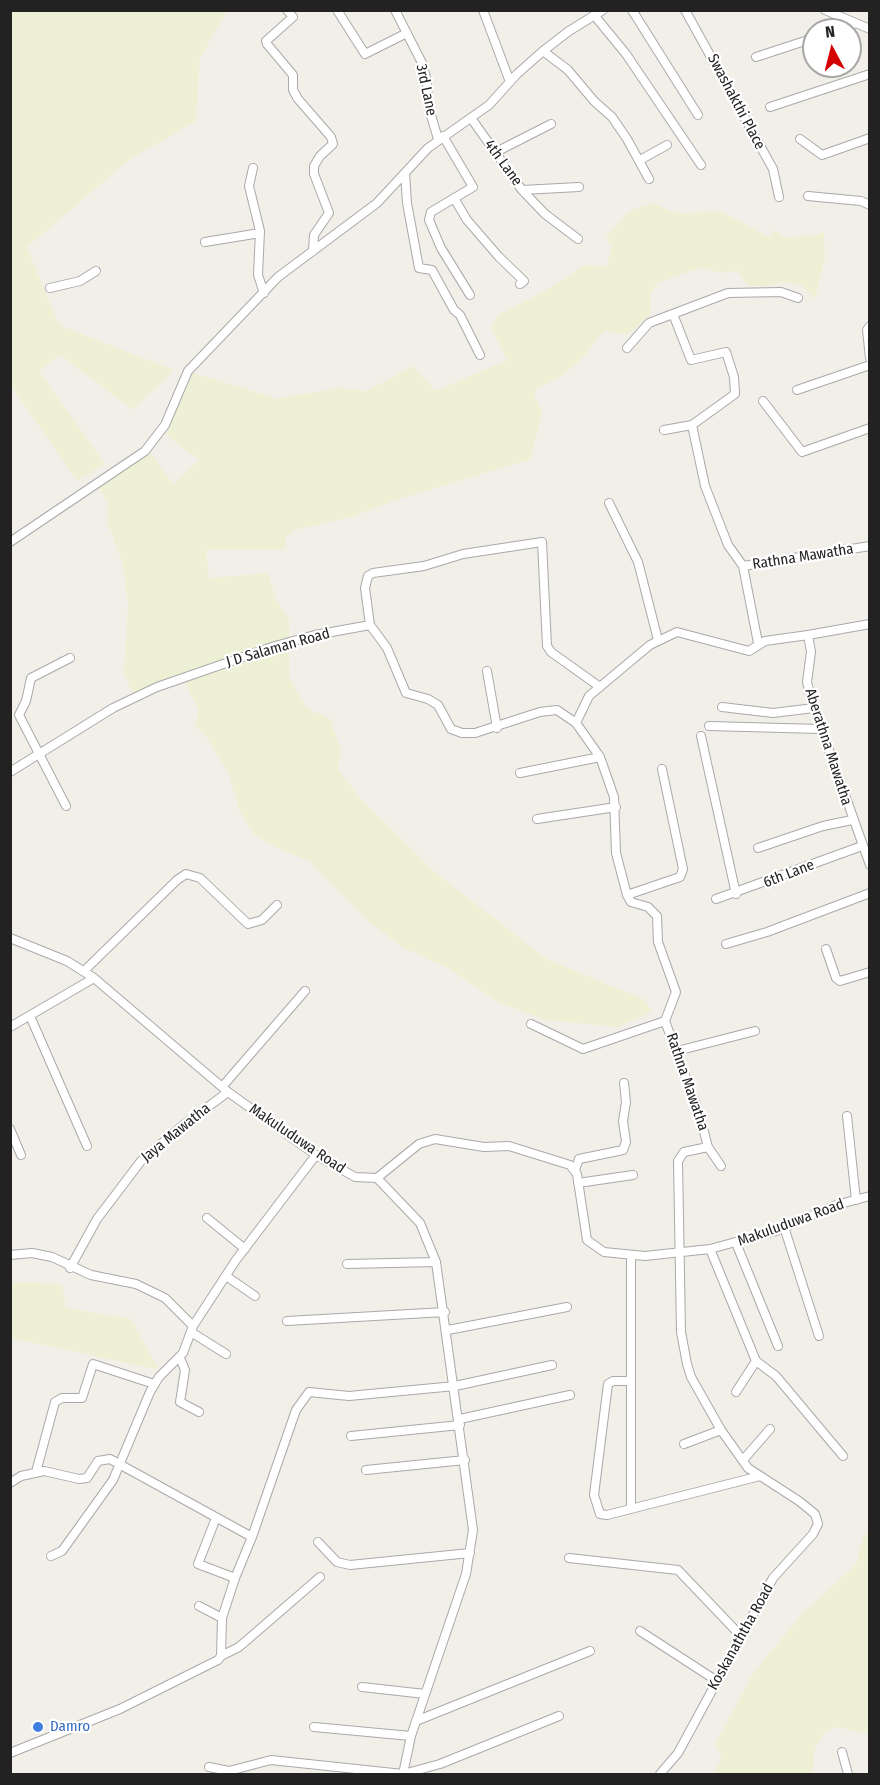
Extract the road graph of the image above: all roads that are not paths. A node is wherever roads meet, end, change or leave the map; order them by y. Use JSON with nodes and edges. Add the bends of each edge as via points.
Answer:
{"nodes":[{"id":1,"x":287,"y":10,"type":"edge"},
{"id":2,"x":338,"y":10,"type":"edge"},
{"id":3,"x":395,"y":10,"type":"edge"},
{"id":4,"x":483,"y":10,"type":"edge"},
{"id":5,"x":603,"y":10,"type":"edge"},
{"id":6,"x":632,"y":10,"type":"edge"},
{"id":7,"x":685,"y":10,"type":"edge"},
{"id":8,"x":825,"y":10,"type":"edge"},
{"id":9,"x":594,"y":15,"type":"junction"},
{"id":10,"x":844,"y":18,"type":"edge"},
{"id":11,"x":407,"y":33,"type":"junction"},
{"id":12,"x":802,"y":42,"type":"edge"},
{"id":13,"x":543,"y":51,"type":"junction"},
{"id":14,"x":756,"y":57,"type":"dead end"},
{"id":15,"x":870,"y":74,"type":"edge"},
{"id":16,"x":510,"y":82,"type":"junction"},
{"id":17,"x":770,"y":107,"type":"dead end"},
{"id":18,"x":698,"y":115,"type":"dead end"},
{"id":19,"x":471,"y":118,"type":"junction"},
{"id":20,"x":551,"y":124,"type":"dead end"},
{"id":21,"x":440,"y":138,"type":"junction"},
{"id":22,"x":870,"y":138,"type":"edge"},
{"id":23,"x":800,"y":139,"type":"dead end"},
{"id":24,"x":667,"y":145,"type":"dead end"},
{"id":25,"x":496,"y":152,"type":"junction"},
{"id":26,"x":640,"y":160,"type":"junction"},
{"id":27,"x":701,"y":165,"type":"dead end"},
{"id":28,"x":253,"y":168,"type":"dead end"},
{"id":29,"x":405,"y":173,"type":"junction"},
{"id":30,"x":649,"y":179,"type":"dead end"},
{"id":31,"x":579,"y":187,"type":"dead end"},
{"id":32,"x":522,"y":190,"type":"junction"},
{"id":33,"x":808,"y":196,"type":"dead end"},
{"id":34,"x":779,"y":197,"type":"dead end"},
{"id":35,"x":454,"y":198,"type":"junction"},
{"id":36,"x":870,"y":205,"type":"edge"},
{"id":37,"x":260,"y":233,"type":"junction"},
{"id":38,"x":578,"y":239,"type":"dead end"},
{"id":39,"x":205,"y":242,"type":"dead end"},
{"id":40,"x":313,"y":251,"type":"junction"},
{"id":41,"x":96,"y":271,"type":"dead end"},
{"id":42,"x":520,"y":284,"type":"dead end"},
{"id":43,"x":50,"y":288,"type":"dead end"},
{"id":44,"x":264,"y":293,"type":"junction"},
{"id":45,"x":470,"y":295,"type":"dead end"},
{"id":46,"x":798,"y":298,"type":"dead end"},
{"id":47,"x":673,"y":314,"type":"junction"},
{"id":48,"x":870,"y":326,"type":"edge"},
{"id":49,"x":627,"y":348,"type":"dead end"},
{"id":50,"x":480,"y":355,"type":"dead end"},
{"id":51,"x":870,"y":358,"type":"edge"},
{"id":52,"x":870,"y":365,"type":"edge"},
{"id":53,"x":797,"y":390,"type":"dead end"},
{"id":54,"x":763,"y":402,"type":"dead end"},
{"id":55,"x":692,"y":425,"type":"junction"},
{"id":56,"x":870,"y":428,"type":"edge"},
{"id":57,"x":664,"y":430,"type":"dead end"},
{"id":58,"x":609,"y":503,"type":"dead end"},
{"id":59,"x":10,"y":542,"type":"edge"},
{"id":60,"x":870,"y":546,"type":"edge"},
{"id":61,"x":743,"y":566,"type":"junction"},
{"id":62,"x":870,"y":624,"type":"edge"},
{"id":63,"x":370,"y":625,"type":"junction"},
{"id":64,"x":808,"y":635,"type":"junction"},
{"id":65,"x":658,"y":640,"type":"junction"},
{"id":66,"x":761,"y":642,"type":"junction"},
{"id":67,"x":70,"y":658,"type":"dead end"},
{"id":68,"x":487,"y":671,"type":"dead end"},
{"id":69,"x":600,"y":687,"type":"junction"},
{"id":70,"x":722,"y":707,"type":"dead end"},
{"id":71,"x":814,"y":708,"type":"junction"},
{"id":72,"x":576,"y":723,"type":"junction"},
{"id":73,"x":709,"y":726,"type":"dead end"},
{"id":74,"x":497,"y":728,"type":"junction"},
{"id":75,"x":820,"y":729,"type":"junction"},
{"id":76,"x":701,"y":736,"type":"dead end"},
{"id":77,"x":40,"y":752,"type":"junction"},
{"id":78,"x":600,"y":757,"type":"junction"},
{"id":79,"x":662,"y":769,"type":"dead end"},
{"id":80,"x":10,"y":772,"type":"edge"},
{"id":81,"x":520,"y":773,"type":"dead end"},
{"id":82,"x":66,"y":806,"type":"dead end"},
{"id":83,"x":616,"y":807,"type":"junction"},
{"id":84,"x":537,"y":819,"type":"dead end"},
{"id":85,"x":852,"y":820,"type":"junction"},
{"id":86,"x":862,"y":846,"type":"junction"},
{"id":87,"x":758,"y":848,"type":"dead end"},
{"id":88,"x":868,"y":855,"type":"edge"},
{"id":89,"x":870,"y":865,"type":"edge"},
{"id":90,"x":870,"y":893,"type":"edge"},
{"id":91,"x":736,"y":894,"type":"junction"},
{"id":92,"x":627,"y":895,"type":"junction"},
{"id":93,"x":716,"y":899,"type":"dead end"},
{"id":94,"x":277,"y":905,"type":"dead end"},
{"id":95,"x":10,"y":938,"type":"edge"},
{"id":96,"x":726,"y":944,"type":"dead end"},
{"id":97,"x":826,"y":949,"type":"dead end"},
{"id":98,"x":84,"y":971,"type":"junction"},
{"id":99,"x":870,"y":972,"type":"edge"},
{"id":100,"x":94,"y":978,"type":"junction"},
{"id":101,"x":305,"y":991,"type":"dead end"},
{"id":102,"x":30,"y":1016,"type":"junction"},
{"id":103,"x":665,"y":1021,"type":"junction"},
{"id":104,"x":531,"y":1024,"type":"dead end"},
{"id":105,"x":10,"y":1027,"type":"edge"},
{"id":106,"x":755,"y":1030,"type":"dead end"},
{"id":107,"x":677,"y":1051,"type":"junction"},
{"id":108,"x":624,"y":1083,"type":"dead end"},
{"id":109,"x":225,"y":1090,"type":"junction"},
{"id":110,"x":847,"y":1116,"type":"dead end"},
{"id":111,"x":10,"y":1129,"type":"edge"},
{"id":112,"x":87,"y":1146,"type":"dead end"},
{"id":113,"x":708,"y":1147,"type":"junction"},
{"id":114,"x":21,"y":1155,"type":"dead end"},
{"id":115,"x":316,"y":1155,"type":"junction"},
{"id":116,"x":721,"y":1166,"type":"dead end"},
{"id":117,"x":575,"y":1170,"type":"junction"},
{"id":118,"x":633,"y":1175,"type":"dead end"},
{"id":119,"x":377,"y":1178,"type":"junction"},
{"id":120,"x":578,"y":1183,"type":"junction"},
{"id":121,"x":870,"y":1196,"type":"edge"},
{"id":122,"x":856,"y":1200,"type":"junction"},
{"id":123,"x":207,"y":1218,"type":"dead end"},
{"id":124,"x":784,"y":1227,"type":"junction"},
{"id":125,"x":736,"y":1243,"type":"junction"},
{"id":126,"x":245,"y":1249,"type":"junction"},
{"id":127,"x":710,"y":1250,"type":"junction"},
{"id":128,"x":679,"y":1251,"type":"junction"},
{"id":129,"x":10,"y":1255,"type":"edge"},
{"id":130,"x":631,"y":1257,"type":"junction"},
{"id":131,"x":436,"y":1262,"type":"junction"},
{"id":132,"x":347,"y":1264,"type":"dead end"},
{"id":133,"x":70,"y":1268,"type":"junction"},
{"id":134,"x":226,"y":1276,"type":"junction"},
{"id":135,"x":255,"y":1296,"type":"dead end"},
{"id":136,"x":567,"y":1307,"type":"dead end"},
{"id":137,"x":445,"y":1312,"type":"junction"},
{"id":138,"x":287,"y":1321,"type":"dead end"},
{"id":139,"x":192,"y":1329,"type":"junction"},
{"id":140,"x":448,"y":1330,"type":"junction"},
{"id":141,"x":819,"y":1336,"type":"dead end"},
{"id":142,"x":778,"y":1346,"type":"dead end"},
{"id":143,"x":226,"y":1354,"type":"dead end"},
{"id":144,"x":180,"y":1358,"type":"junction"},
{"id":145,"x":756,"y":1361,"type":"junction"},
{"id":146,"x":552,"y":1365,"type":"dead end"},
{"id":147,"x":631,"y":1381,"type":"junction"},
{"id":148,"x":154,"y":1384,"type":"junction"},
{"id":149,"x":455,"y":1386,"type":"junction"},
{"id":150,"x":736,"y":1392,"type":"dead end"},
{"id":151,"x":570,"y":1395,"type":"dead end"},
{"id":152,"x":199,"y":1412,"type":"dead end"},
{"id":153,"x":460,"y":1422,"type":"junction"},
{"id":154,"x":770,"y":1429,"type":"dead end"},
{"id":155,"x":721,"y":1430,"type":"junction"},
{"id":156,"x":351,"y":1436,"type":"dead end"},
{"id":157,"x":684,"y":1444,"type":"dead end"},
{"id":158,"x":843,"y":1456,"type":"dead end"},
{"id":159,"x":465,"y":1460,"type":"junction"},
{"id":160,"x":743,"y":1460,"type":"junction"},
{"id":161,"x":118,"y":1464,"type":"junction"},
{"id":162,"x":366,"y":1470,"type":"dead end"},
{"id":163,"x":36,"y":1472,"type":"junction"},
{"id":164,"x":760,"y":1476,"type":"junction"},
{"id":165,"x":10,"y":1483,"type":"edge"},
{"id":166,"x":630,"y":1509,"type":"junction"},
{"id":167,"x":216,"y":1518,"type":"junction"},
{"id":168,"x":252,"y":1538,"type":"junction"},
{"id":169,"x":318,"y":1542,"type":"dead end"},
{"id":170,"x":470,"y":1553,"type":"junction"},
{"id":171,"x":51,"y":1556,"type":"dead end"},
{"id":172,"x":569,"y":1558,"type":"dead end"},
{"id":173,"x":320,"y":1577,"type":"dead end"},
{"id":174,"x":235,"y":1578,"type":"junction"},
{"id":175,"x":199,"y":1606,"type":"dead end"},
{"id":176,"x":222,"y":1618,"type":"junction"},
{"id":177,"x":640,"y":1631,"type":"dead end"},
{"id":178,"x":741,"y":1636,"type":"junction"},
{"id":179,"x":590,"y":1651,"type":"dead end"},
{"id":180,"x":220,"y":1656,"type":"junction"},
{"id":181,"x":717,"y":1681,"type":"junction"},
{"id":182,"x":362,"y":1687,"type":"dead end"},
{"id":183,"x":425,"y":1694,"type":"junction"},
{"id":184,"x":559,"y":1716,"type":"dead end"},
{"id":185,"x":416,"y":1721,"type":"junction"},
{"id":186,"x":314,"y":1726,"type":"dead end"},
{"id":187,"x":411,"y":1736,"type":"junction"},
{"id":188,"x":842,"y":1752,"type":"dead end"},
{"id":189,"x":10,"y":1754,"type":"edge"},
{"id":190,"x":209,"y":1767,"type":"dead end"},
{"id":191,"x":403,"y":1774,"type":"edge"},
{"id":192,"x":660,"y":1774,"type":"edge"},
{"id":193,"x":848,"y":1774,"type":"edge"}],
"edges":[{"from":1,"to":40,"type":"street","via":[[293,16],[267,44],[293,75],[293,90],[298,99],[331,136],[333,144],[314,166],[329,213],[314,235]]},
{"from":2,"to":11,"type":"street","via":[[362,53]]},
{"from":3,"to":11,"type":"street","name":"3rd Lane"},
{"from":4,"to":16,"type":"street"},
{"from":5,"to":9,"type":"street"},
{"from":6,"to":18,"type":"street"},
{"from":7,"to":34,"type":"street","name":"Swashakthi Place","via":[[773,169]]},
{"from":8,"to":10,"type":"street"},
{"from":9,"to":13,"type":"street"},
{"from":9,"to":27,"type":"street","via":[[626,54]]},
{"from":11,"to":21,"type":"street","name":"3rd Lane","via":[[427,81],[428,105]]},
{"from":12,"to":14,"type":"street"},
{"from":13,"to":16,"type":"street"},
{"from":13,"to":26,"type":"street","via":[[568,70],[612,117]]},
{"from":15,"to":17,"type":"street"},
{"from":16,"to":19,"type":"street"},
{"from":19,"to":21,"type":"street"},
{"from":19,"to":25,"type":"street","name":"4th Lane"},
{"from":20,"to":25,"type":"street"},
{"from":21,"to":29,"type":"street"},
{"from":21,"to":35,"type":"street","name":"3rd Lane","via":[[473,184]]},
{"from":22,"to":23,"type":"street","via":[[822,155]]},
{"from":24,"to":26,"type":"street"},
{"from":25,"to":32,"type":"street","name":"4th Lane"},
{"from":26,"to":30,"type":"street"},
{"from":28,"to":37,"type":"street","via":[[250,196]]},
{"from":29,"to":40,"type":"street","via":[[377,203]]},
{"from":29,"to":50,"type":"street","via":[[406,203],[419,268],[432,270]]},
{"from":31,"to":32,"type":"street","name":"4th Lane"},
{"from":32,"to":38,"type":"street"},
{"from":33,"to":36,"type":"street"},
{"from":35,"to":42,"type":"street","via":[[480,234],[524,281]]},
{"from":35,"to":45,"type":"street","via":[[431,212],[429,220]]},
{"from":37,"to":39,"type":"street"},
{"from":37,"to":44,"type":"street","via":[[258,275]]},
{"from":40,"to":44,"type":"street"},
{"from":41,"to":43,"type":"street"},
{"from":44,"to":59,"type":"street","via":[[188,371],[170,416],[154,442]]},
{"from":46,"to":47,"type":"street","via":[[781,292],[728,293]]},
{"from":47,"to":49,"type":"street","via":[[650,323]]},
{"from":47,"to":55,"type":"street","via":[[689,358],[726,351],[734,377],[735,394]]},
{"from":48,"to":51,"type":"street"},
{"from":52,"to":53,"type":"street"},
{"from":54,"to":56,"type":"street","via":[[802,452]]},
{"from":55,"to":57,"type":"street"},
{"from":55,"to":61,"type":"street","name":"Rathna Mawatha","via":[[705,486],[728,546]]},
{"from":58,"to":65,"type":"street","via":[[638,562]]},
{"from":60,"to":61,"type":"street","name":"Rathna Mawatha"},
{"from":61,"to":66,"type":"street"},
{"from":62,"to":64,"type":"street"},
{"from":63,"to":69,"type":"street","via":[[366,588],[368,576],[373,573],[542,542],[547,646]]},
{"from":63,"to":74,"type":"street","via":[[387,648],[408,696],[438,705],[451,729],[462,733]]},
{"from":63,"to":77,"type":"street","name":"J D Salaman Road","via":[[275,646],[157,687],[112,708]]},
{"from":64,"to":66,"type":"street"},
{"from":64,"to":71,"type":"street","name":"Aberathna Mawatha","via":[[811,652],[807,682]]},
{"from":65,"to":66,"type":"street","via":[[677,632],[749,651]]},
{"from":65,"to":69,"type":"street"},
{"from":67,"to":77,"type":"street","via":[[29,681],[19,719]]},
{"from":68,"to":74,"type":"street"},
{"from":69,"to":72,"type":"street","via":[[589,696]]},
{"from":70,"to":71,"type":"street","via":[[772,713]]},
{"from":71,"to":75,"type":"street","name":"Aberathna Mawatha"},
{"from":72,"to":74,"type":"street","via":[[557,710]]},
{"from":72,"to":78,"type":"street"},
{"from":73,"to":75,"type":"street"},
{"from":75,"to":85,"type":"street","name":"Aberathna Mawatha"},
{"from":76,"to":91,"type":"street"},
{"from":77,"to":80,"type":"street","name":"J D Salaman Road"},
{"from":77,"to":82,"type":"street"},
{"from":78,"to":81,"type":"street"},
{"from":78,"to":83,"type":"street"},
{"from":79,"to":92,"type":"street","via":[[683,869],[680,877]]},
{"from":83,"to":84,"type":"street"},
{"from":83,"to":92,"type":"street","via":[[616,853]]},
{"from":85,"to":86,"type":"street","name":"Aberathna Mawatha"},
{"from":85,"to":87,"type":"street"},
{"from":86,"to":88,"type":"street","name":"Aberathna Mawatha"},
{"from":86,"to":91,"type":"street","name":"6th Lane"},
{"from":88,"to":89,"type":"street","name":"Aberathna Mawatha"},
{"from":90,"to":96,"type":"street"},
{"from":91,"to":93,"type":"street","name":"6th Lane"},
{"from":92,"to":103,"type":"street","name":"Rathna Mawatha","via":[[631,902],[648,907],[657,916],[658,942],[676,992]]},
{"from":94,"to":98,"type":"street","via":[[262,920],[248,924],[200,878],[186,874]]},
{"from":95,"to":98,"type":"street","name":"Makuluduwa Road","via":[[40,948]]},
{"from":97,"to":99,"type":"street","via":[[840,981]]},
{"from":98,"to":100,"type":"street","name":"Makuluduwa Road"},
{"from":100,"to":102,"type":"street"},
{"from":100,"to":109,"type":"street","name":"Makuluduwa Road"},
{"from":101,"to":109,"type":"street","name":"Jaya Mawatha"},
{"from":102,"to":105,"type":"street"},
{"from":102,"to":112,"type":"street"},
{"from":103,"to":104,"type":"street","via":[[583,1049]]},
{"from":103,"to":107,"type":"street","name":"Rathna Mawatha"},
{"from":106,"to":107,"type":"street"},
{"from":107,"to":113,"type":"street","name":"Rathna Mawatha"},
{"from":108,"to":117,"type":"street","via":[[623,1150],[579,1159]]},
{"from":109,"to":115,"type":"street","name":"Makuluduwa Road"},
{"from":109,"to":133,"type":"street","name":"Jaya Mawatha","via":[[141,1161],[97,1219]]},
{"from":110,"to":122,"type":"street"},
{"from":111,"to":114,"type":"street"},
{"from":113,"to":116,"type":"street","name":"Rathna Mawatha"},
{"from":113,"to":128,"type":"street","name":"Koskanaththa Road","via":[[690,1149],[680,1156]]},
{"from":115,"to":119,"type":"street","name":"Makuluduwa Road","via":[[355,1177]]},
{"from":115,"to":126,"type":"street"},
{"from":117,"to":119,"type":"street","via":[[519,1148],[435,1140],[419,1144]]},
{"from":117,"to":120,"type":"street","name":"Makuluduwa Road"},
{"from":118,"to":120,"type":"street"},
{"from":119,"to":131,"type":"street","via":[[420,1223]]},
{"from":120,"to":130,"type":"street","name":"Makuluduwa Road","via":[[587,1240],[604,1252]]},
{"from":121,"to":122,"type":"street","name":"Makuluduwa Road"},
{"from":122,"to":124,"type":"street","name":"Makuluduwa Road"},
{"from":123,"to":126,"type":"street"},
{"from":124,"to":125,"type":"street","name":"Makuluduwa Road"},
{"from":124,"to":141,"type":"street"},
{"from":125,"to":127,"type":"street","name":"Makuluduwa Road"},
{"from":125,"to":142,"type":"street"},
{"from":126,"to":134,"type":"street"},
{"from":127,"to":128,"type":"street","name":"Makuluduwa Road"},
{"from":127,"to":145,"type":"street"},
{"from":128,"to":130,"type":"street","name":"Makuluduwa Road"},
{"from":128,"to":155,"type":"street","name":"Koskanaththa Road","via":[[681,1332],[687,1364]]},
{"from":129,"to":133,"type":"street","via":[[32,1253],[52,1257]]},
{"from":130,"to":147,"type":"street"},
{"from":131,"to":132,"type":"street"},
{"from":131,"to":137,"type":"street"},
{"from":133,"to":139,"type":"street","via":[[136,1284],[165,1298]]},
{"from":134,"to":135,"type":"street"},
{"from":134,"to":139,"type":"street"},
{"from":136,"to":140,"type":"street"},
{"from":137,"to":138,"type":"street"},
{"from":137,"to":140,"type":"street"},
{"from":139,"to":143,"type":"street"},
{"from":139,"to":144,"type":"street"},
{"from":140,"to":149,"type":"street"},
{"from":144,"to":148,"type":"street"},
{"from":144,"to":152,"type":"street","via":[[185,1370],[180,1402]]},
{"from":145,"to":150,"type":"street"},
{"from":145,"to":158,"type":"street","via":[[776,1376]]},
{"from":146,"to":149,"type":"street"},
{"from":147,"to":166,"type":"street"},
{"from":147,"to":166,"type":"street","via":[[608,1384],[594,1495],[600,1514]]},
{"from":148,"to":161,"type":"street"},
{"from":148,"to":163,"type":"street","via":[[93,1364],[82,1398],[55,1402]]},
{"from":149,"to":153,"type":"street"},
{"from":149,"to":168,"type":"street","via":[[349,1396],[309,1392],[296,1410]]},
{"from":151,"to":153,"type":"street"},
{"from":153,"to":156,"type":"street"},
{"from":153,"to":159,"type":"street"},
{"from":154,"to":160,"type":"street"},
{"from":155,"to":157,"type":"street"},
{"from":155,"to":160,"type":"street","name":"Koskanaththa Road"},
{"from":159,"to":162,"type":"street"},
{"from":159,"to":170,"type":"street","via":[[473,1530]]},
{"from":160,"to":164,"type":"street","name":"Koskanaththa Road"},
{"from":161,"to":163,"type":"street","via":[[103,1459],[87,1478],[79,1479],[44,1470]]},
{"from":161,"to":167,"type":"street"},
{"from":161,"to":171,"type":"street","via":[[113,1480],[62,1551]]},
{"from":163,"to":165,"type":"street"},
{"from":164,"to":166,"type":"street"},
{"from":164,"to":178,"type":"street","name":"Koskanaththa Road","via":[[815,1514],[818,1524],[773,1578]]},
{"from":167,"to":168,"type":"street"},
{"from":167,"to":174,"type":"street","via":[[198,1564]]},
{"from":168,"to":174,"type":"street"},
{"from":169,"to":170,"type":"street","via":[[337,1562],[350,1565]]},
{"from":170,"to":183,"type":"street"},
{"from":172,"to":178,"type":"street","via":[[678,1570]]},
{"from":173,"to":180,"type":"street","via":[[239,1647]]},
{"from":174,"to":176,"type":"street"},
{"from":175,"to":176,"type":"street"},
{"from":176,"to":180,"type":"street"},
{"from":177,"to":181,"type":"street"},
{"from":178,"to":181,"type":"street","name":"Koskanaththa Road"},
{"from":179,"to":185,"type":"street"},
{"from":180,"to":189,"type":"street","via":[[120,1709]]},
{"from":181,"to":192,"type":"street","name":"Koskanaththa Road","via":[[678,1753]]},
{"from":182,"to":183,"type":"street"},
{"from":183,"to":185,"type":"street"},
{"from":184,"to":191,"type":"street","via":[[440,1764]]},
{"from":185,"to":187,"type":"street"},
{"from":186,"to":187,"type":"street"},
{"from":187,"to":191,"type":"street"},
{"from":188,"to":193,"type":"street"},
{"from":190,"to":191,"type":"street","via":[[229,1771],[271,1760]]}]}
